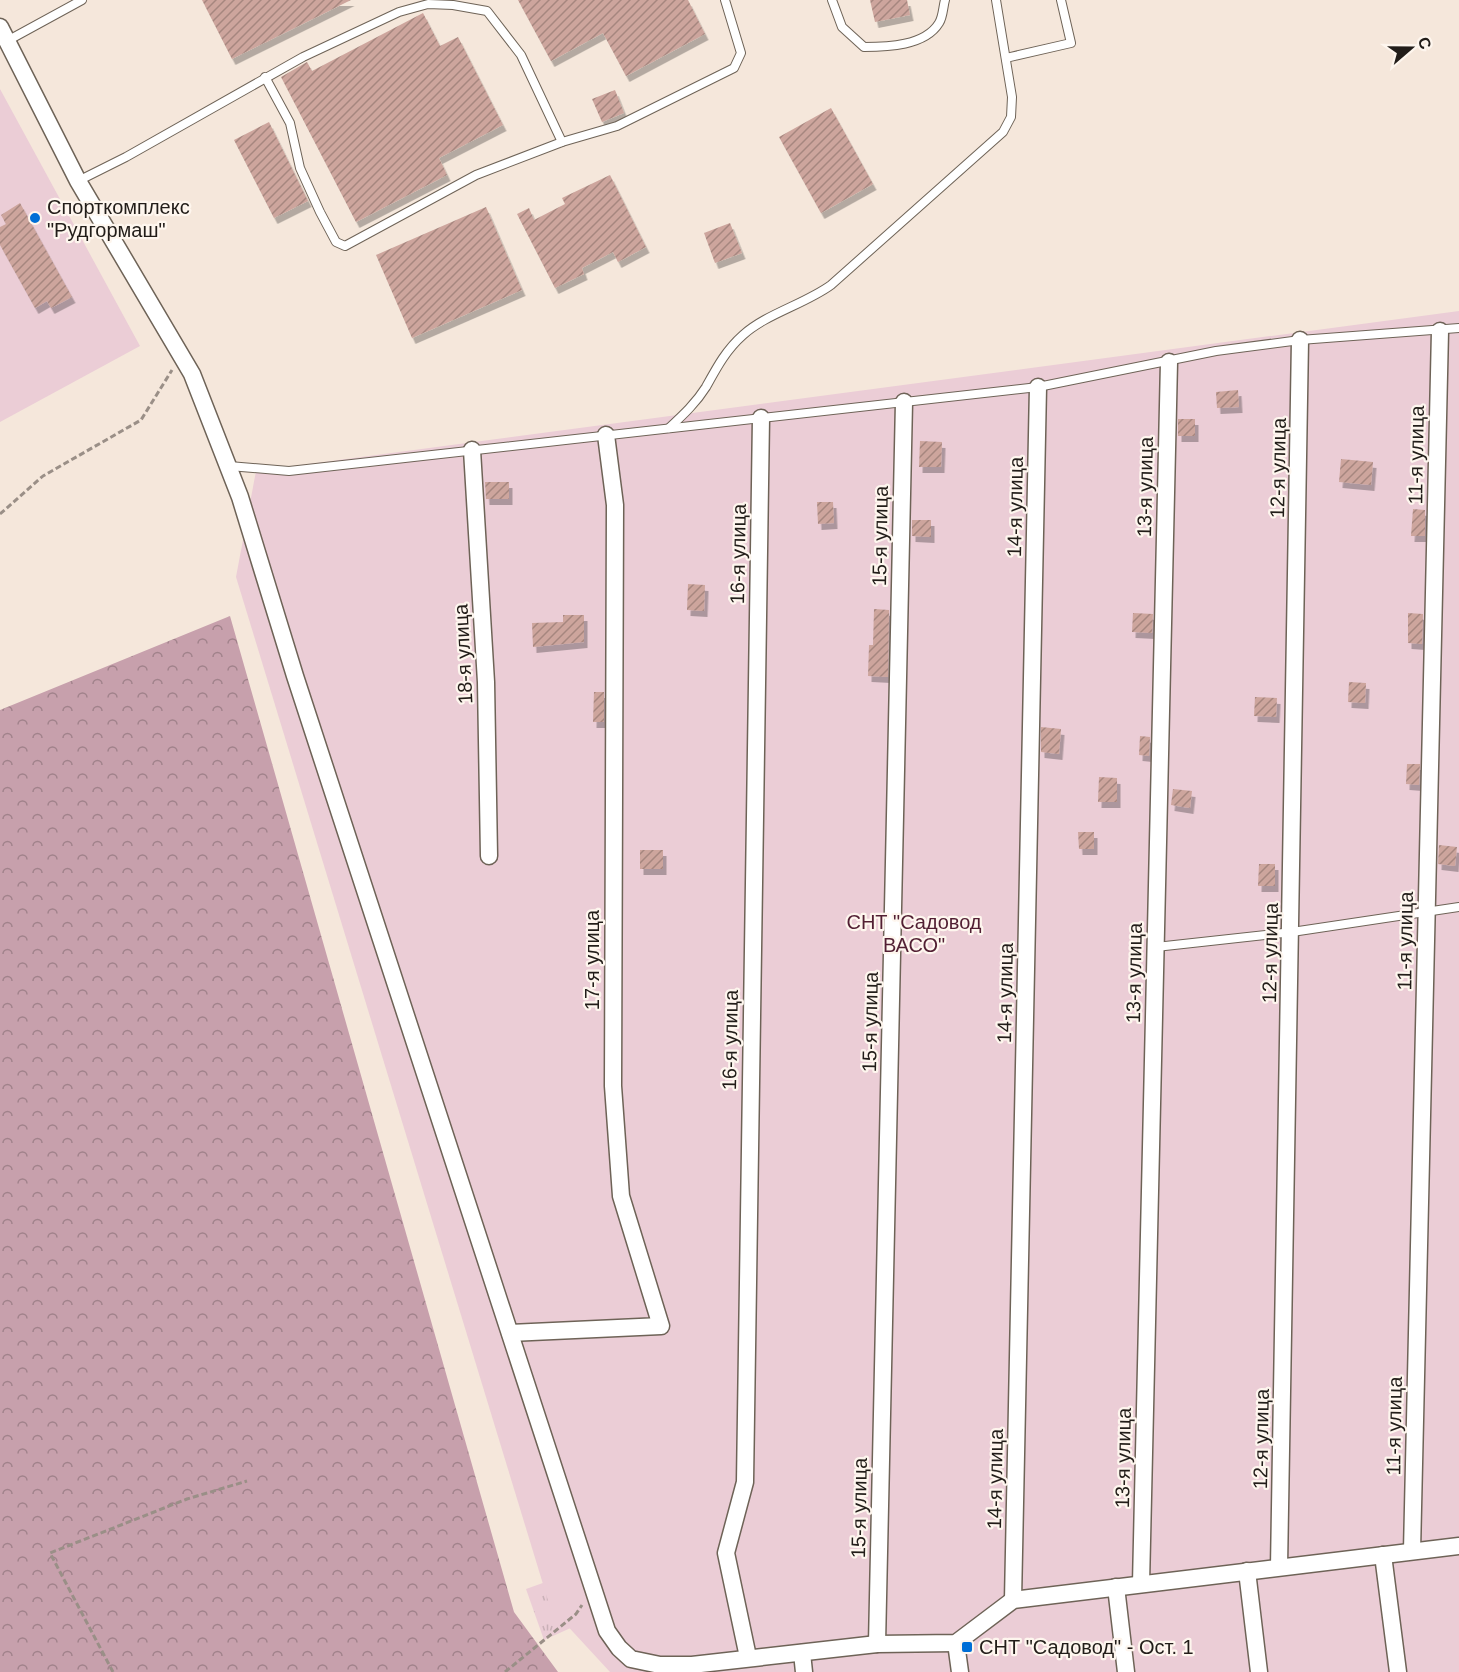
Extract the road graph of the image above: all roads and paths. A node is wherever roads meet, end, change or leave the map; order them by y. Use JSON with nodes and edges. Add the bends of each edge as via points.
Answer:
{"nodes":[{"id":1,"x":82,"y":0,"type":"edge"},
{"id":2,"x":725,"y":0,"type":"edge"},
{"id":3,"x":832,"y":0,"type":"edge"},
{"id":4,"x":945,"y":0,"type":"edge"},
{"id":5,"x":996,"y":0,"type":"edge"},
{"id":6,"x":1061,"y":0,"type":"edge"},
{"id":7,"x":4,"y":34,"type":"edge"},
{"id":8,"x":1005,"y":58,"type":"junction"},
{"id":9,"x":266,"y":77,"type":"junction"},
{"id":10,"x":562,"y":142,"type":"junction"},
{"id":11,"x":78,"y":181,"type":"junction"},
{"id":12,"x":1459,"y":328,"type":"edge"},
{"id":13,"x":1440,"y":331,"type":"junction"},
{"id":14,"x":1300,"y":340,"type":"junction"},
{"id":15,"x":181,"y":356,"type":"junction"},
{"id":16,"x":1168,"y":362,"type":"junction"},
{"id":17,"x":1038,"y":387,"type":"junction"},
{"id":18,"x":904,"y":402,"type":"junction"},
{"id":19,"x":760,"y":418,"type":"junction"},
{"id":20,"x":669,"y":428,"type":"junction"},
{"id":21,"x":606,"y":435,"type":"junction"},
{"id":22,"x":472,"y":450,"type":"junction"},
{"id":23,"x":228,"y":466,"type":"junction"},
{"id":24,"x":0,"y":514,"type":"edge"},
{"id":25,"x":489,"y":856,"type":"dead end"},
{"id":26,"x":1459,"y":907,"type":"edge"},
{"id":27,"x":1427,"y":911,"type":"junction"},
{"id":28,"x":1292,"y":932,"type":"junction"},
{"id":29,"x":1155,"y":947,"type":"junction"},
{"id":30,"x":510,"y":1333,"type":"junction"},
{"id":31,"x":247,"y":1481,"type":"dead end"},
{"id":32,"x":1459,"y":1546,"type":"edge"},
{"id":33,"x":1412,"y":1551,"type":"junction"},
{"id":34,"x":1383,"y":1555,"type":"junction"},
{"id":35,"x":1279,"y":1568,"type":"junction"},
{"id":36,"x":1247,"y":1571,"type":"junction"},
{"id":37,"x":1141,"y":1584,"type":"junction"},
{"id":38,"x":1116,"y":1587,"type":"junction"},
{"id":39,"x":593,"y":1588,"type":"junction"},
{"id":40,"x":1013,"y":1600,"type":"junction"},
{"id":41,"x":956,"y":1643,"type":"junction"},
{"id":42,"x":877,"y":1644,"type":"junction"},
{"id":43,"x":802,"y":1653,"type":"junction"},
{"id":44,"x":748,"y":1658,"type":"junction"},
{"id":45,"x":632,"y":1665,"type":"edge"},
{"id":46,"x":692,"y":1669,"type":"edge"},
{"id":47,"x":113,"y":1672,"type":"edge"},
{"id":48,"x":505,"y":1672,"type":"edge"},
{"id":49,"x":804,"y":1672,"type":"edge"},
{"id":50,"x":960,"y":1672,"type":"edge"},
{"id":51,"x":1126,"y":1672,"type":"edge"},
{"id":52,"x":1259,"y":1672,"type":"edge"},
{"id":53,"x":1398,"y":1672,"type":"edge"}],
"edges":[{"from":1,"to":7,"type":"lane"},
{"from":2,"to":10,"type":"lane","via":[[741,53],[734,68],[617,126]]},
{"from":3,"to":4,"type":"lane","via":[[842,27],[864,47],[893,47],[926,36],[939,23]]},
{"from":5,"to":8,"type":"lane"},
{"from":6,"to":8,"type":"lane","via":[[1071,43]]},
{"from":7,"to":11,"type":"street"},
{"from":8,"to":20,"type":"lane","via":[[1012,98],[1011,117],[1003,132],[831,285],[812,299],[744,333],[720,359],[692,406]]},
{"from":9,"to":10,"type":"lane","via":[[399,12],[428,4],[453,4],[487,12],[521,55]]},
{"from":9,"to":10,"type":"lane","via":[[290,123],[300,168],[336,242],[345,246],[476,175]]},
{"from":9,"to":11,"type":"lane"},
{"from":11,"to":15,"type":"street"},
{"from":12,"to":13,"type":"lane"},
{"from":13,"to":14,"type":"lane"},
{"from":13,"to":27,"type":"street","name":"11-я улица"},
{"from":14,"to":16,"type":"lane"},
{"from":14,"to":28,"type":"street","name":"12-я улица"},
{"from":15,"to":23,"type":"street"},
{"from":15,"to":24,"type":"path","via":[[141,420],[43,476]]},
{"from":16,"to":17,"type":"lane"},
{"from":16,"to":29,"type":"street","name":"13-я улица"},
{"from":17,"to":18,"type":"lane"},
{"from":17,"to":40,"type":"street","name":"14-я улица"},
{"from":18,"to":19,"type":"lane"},
{"from":18,"to":42,"type":"street","name":"15-я улица"},
{"from":19,"to":20,"type":"lane"},
{"from":19,"to":44,"type":"street","name":"16-я улица","via":[[745,1482],[726,1553]]},
{"from":20,"to":21,"type":"lane"},
{"from":21,"to":22,"type":"lane"},
{"from":21,"to":30,"type":"street","name":"17-я улица","via":[[615,506],[613,1086],[621,1196],[661,1326]]},
{"from":22,"to":23,"type":"lane","via":[[290,471]]},
{"from":22,"to":25,"type":"street","name":"18-я улица","via":[[486,682]]},
{"from":23,"to":30,"type":"street"},
{"from":26,"to":27,"type":"lane"},
{"from":27,"to":28,"type":"lane"},
{"from":27,"to":33,"type":"street","name":"11-я улица"},
{"from":28,"to":29,"type":"lane"},
{"from":28,"to":35,"type":"street","name":"12-я улица"},
{"from":29,"to":37,"type":"street","name":"13-я улица"},
{"from":30,"to":39,"type":"street"},
{"from":31,"to":47,"type":"path","via":[[187,1499],[50,1553]]},
{"from":32,"to":33,"type":"street"},
{"from":33,"to":34,"type":"street"},
{"from":34,"to":35,"type":"street"},
{"from":34,"to":53,"type":"street"},
{"from":35,"to":36,"type":"street"},
{"from":36,"to":37,"type":"street"},
{"from":36,"to":52,"type":"street"},
{"from":37,"to":38,"type":"street"},
{"from":38,"to":40,"type":"street"},
{"from":38,"to":51,"type":"street"},
{"from":39,"to":45,"type":"street","via":[[607,1631]]},
{"from":39,"to":48,"type":"path","via":[[576,1614]]},
{"from":40,"to":41,"type":"street"},
{"from":41,"to":42,"type":"street"},
{"from":41,"to":50,"type":"street"},
{"from":42,"to":43,"type":"street"},
{"from":43,"to":44,"type":"street"},
{"from":43,"to":49,"type":"street"},
{"from":44,"to":46,"type":"street"},
{"from":45,"to":46,"type":"street"}]}
